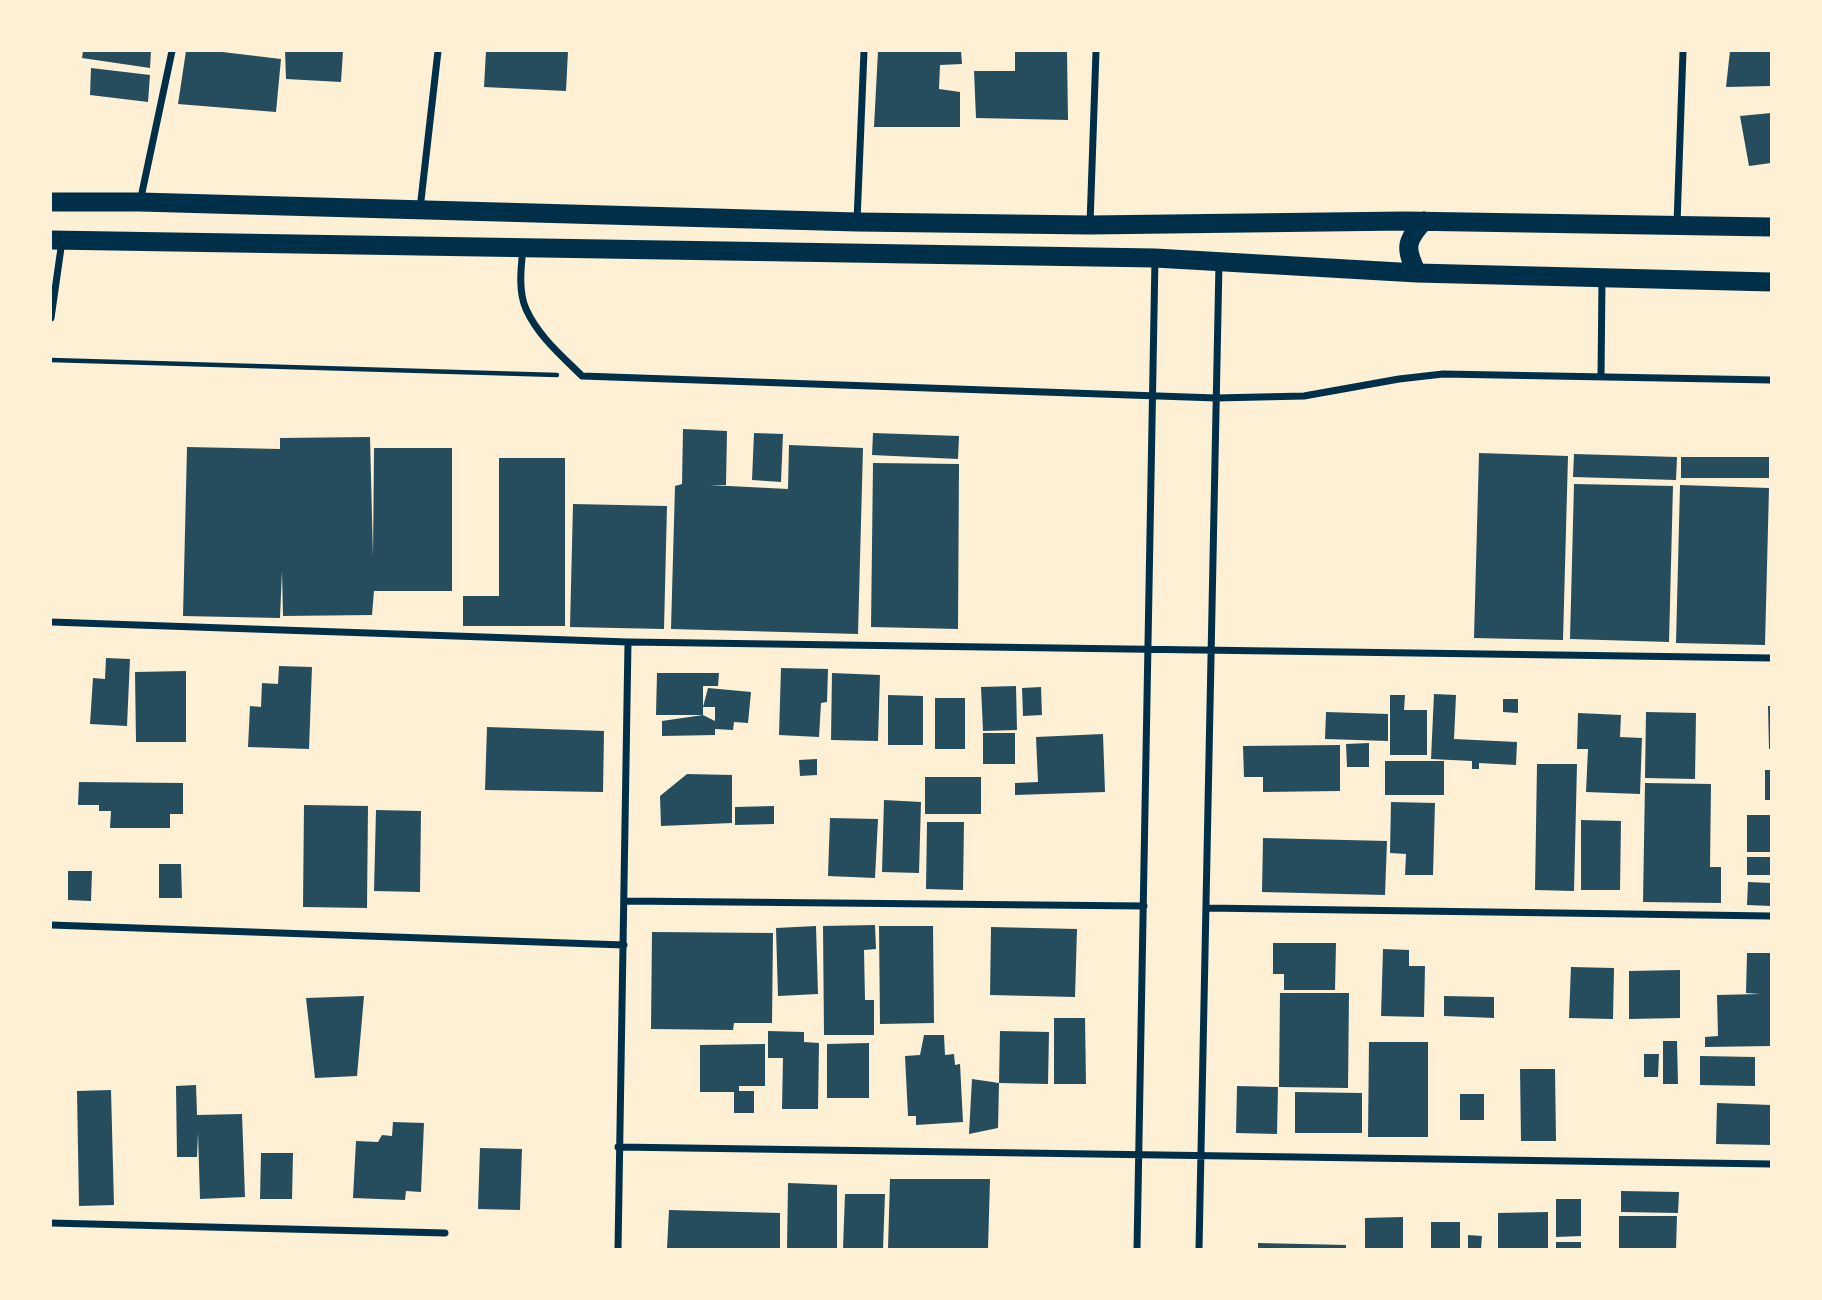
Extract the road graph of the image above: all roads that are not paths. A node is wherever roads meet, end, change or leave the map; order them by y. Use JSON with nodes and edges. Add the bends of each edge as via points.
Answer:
{"nodes":[{"id":1,"x":173,"y":51,"type":"edge"},
{"id":2,"x":438,"y":51,"type":"edge"},
{"id":3,"x":864,"y":51,"type":"edge"},
{"id":4,"x":1096,"y":51,"type":"edge"},
{"id":5,"x":1683,"y":51,"type":"edge"},
{"id":6,"x":51,"y":202,"type":"edge"},
{"id":7,"x":140,"y":202,"type":"junction"},
{"id":8,"x":420,"y":209,"type":"junction"},
{"id":9,"x":1424,"y":221,"type":"junction"},
{"id":10,"x":857,"y":222,"type":"junction"},
{"id":11,"x":1090,"y":225,"type":"junction"},
{"id":12,"x":1676,"y":225,"type":"junction"},
{"id":13,"x":1771,"y":227,"type":"edge"},
{"id":14,"x":56,"y":240,"type":"edge"},
{"id":15,"x":523,"y":247,"type":"junction"},
{"id":16,"x":1155,"y":257,"type":"junction"},
{"id":17,"x":1219,"y":261,"type":"junction"},
{"id":18,"x":1417,"y":273,"type":"junction"},
{"id":19,"x":1602,"y":278,"type":"junction"},
{"id":20,"x":1771,"y":282,"type":"edge"},
{"id":21,"x":51,"y":318,"type":"edge"},
{"id":22,"x":1601,"y":377,"type":"junction"},
{"id":23,"x":1771,"y":380,"type":"edge"},
{"id":24,"x":1153,"y":397,"type":"junction"},
{"id":25,"x":1216,"y":398,"type":"junction"},
{"id":26,"x":51,"y":622,"type":"edge"},
{"id":27,"x":628,"y":642,"type":"junction"},
{"id":28,"x":1148,"y":650,"type":"junction"},
{"id":29,"x":1211,"y":651,"type":"junction"},
{"id":30,"x":1771,"y":657,"type":"edge"},
{"id":31,"x":625,"y":901,"type":"junction"},
{"id":32,"x":1144,"y":906,"type":"junction"},
{"id":33,"x":1206,"y":908,"type":"junction"},
{"id":34,"x":1771,"y":916,"type":"edge"},
{"id":35,"x":51,"y":925,"type":"edge"},
{"id":36,"x":624,"y":945,"type":"junction"},
{"id":37,"x":618,"y":1147,"type":"junction"},
{"id":38,"x":1139,"y":1156,"type":"junction"},
{"id":39,"x":1201,"y":1157,"type":"junction"},
{"id":40,"x":1771,"y":1164,"type":"edge"},
{"id":41,"x":51,"y":1223,"type":"edge"},
{"id":42,"x":445,"y":1233,"type":"dead end"},
{"id":43,"x":618,"y":1249,"type":"edge"},
{"id":44,"x":1137,"y":1249,"type":"edge"},
{"id":45,"x":1199,"y":1249,"type":"edge"}],
"edges":[{"from":1,"to":7,"type":"street"},
{"from":2,"to":8,"type":"street"},
{"from":3,"to":10,"type":"street"},
{"from":4,"to":11,"type":"street"},
{"from":5,"to":12,"type":"street"},
{"from":6,"to":7,"type":"highway"},
{"from":7,"to":8,"type":"highway"},
{"from":8,"to":10,"type":"highway"},
{"from":9,"to":11,"type":"highway"},
{"from":9,"to":12,"type":"highway"},
{"from":9,"to":18,"type":"highway","via":[[1409,238]]},
{"from":10,"to":11,"type":"highway"},
{"from":12,"to":13,"type":"highway"},
{"from":14,"to":15,"type":"highway"},
{"from":14,"to":21,"type":"street"},
{"from":15,"to":16,"type":"highway"},
{"from":15,"to":24,"type":"street","via":[[525,307],[544,338],[582,376]]},
{"from":16,"to":17,"type":"highway"},
{"from":16,"to":24,"type":"street"},
{"from":17,"to":18,"type":"highway"},
{"from":17,"to":25,"type":"street"},
{"from":18,"to":19,"type":"highway"},
{"from":19,"to":20,"type":"highway"},
{"from":19,"to":22,"type":"street"},
{"from":22,"to":23,"type":"street"},
{"from":22,"to":25,"type":"street","via":[[1443,374],[1304,396]]},
{"from":24,"to":25,"type":"street"},
{"from":24,"to":28,"type":"street"},
{"from":25,"to":29,"type":"street"},
{"from":26,"to":27,"type":"street"},
{"from":27,"to":28,"type":"street"},
{"from":27,"to":31,"type":"street"},
{"from":28,"to":29,"type":"street"},
{"from":28,"to":32,"type":"street"},
{"from":29,"to":30,"type":"street"},
{"from":29,"to":33,"type":"street"},
{"from":31,"to":32,"type":"street"},
{"from":31,"to":36,"type":"street"},
{"from":32,"to":38,"type":"street"},
{"from":33,"to":34,"type":"street"},
{"from":33,"to":39,"type":"street"},
{"from":35,"to":36,"type":"street"},
{"from":36,"to":37,"type":"street"},
{"from":37,"to":38,"type":"street"},
{"from":37,"to":43,"type":"street"},
{"from":38,"to":39,"type":"street"},
{"from":38,"to":44,"type":"street"},
{"from":39,"to":40,"type":"street"},
{"from":39,"to":45,"type":"street"},
{"from":41,"to":42,"type":"street"}]}
